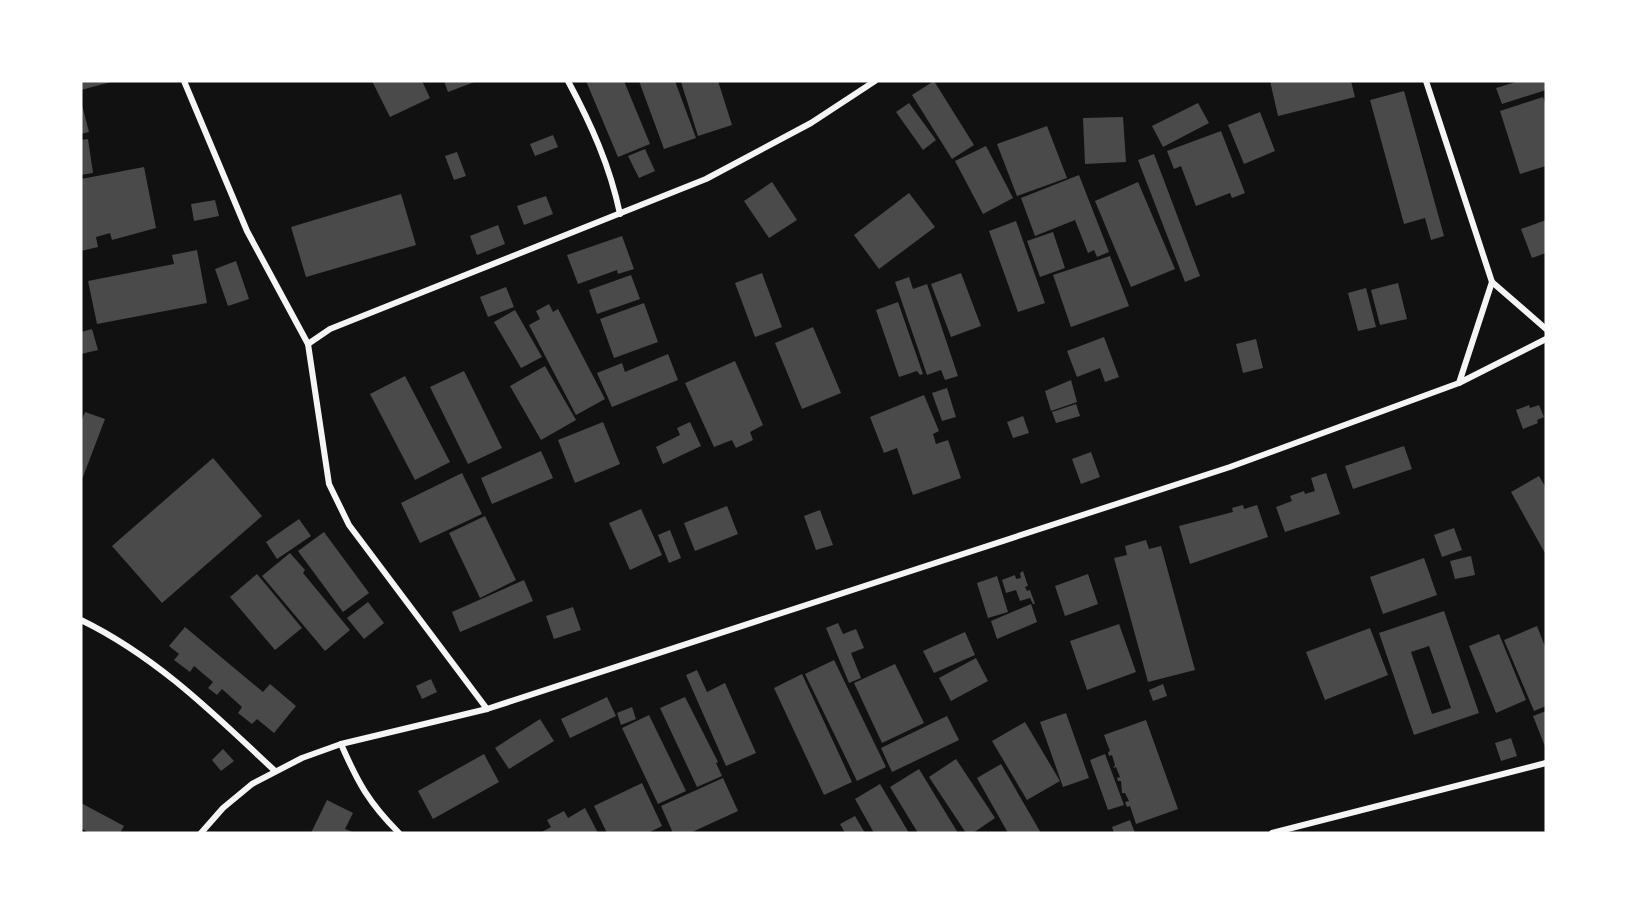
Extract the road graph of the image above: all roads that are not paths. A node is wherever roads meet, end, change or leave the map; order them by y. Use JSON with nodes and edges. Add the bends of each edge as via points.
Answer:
{"nodes":[{"id":1,"x":184,"y":81,"type":"edge"},
{"id":2,"x":568,"y":81,"type":"edge"},
{"id":3,"x":875,"y":81,"type":"edge"},
{"id":4,"x":1426,"y":81,"type":"edge"},
{"id":5,"x":620,"y":214,"type":"junction"},
{"id":6,"x":1492,"y":282,"type":"junction"},
{"id":7,"x":1546,"y":329,"type":"edge"},
{"id":8,"x":1546,"y":339,"type":"edge"},
{"id":9,"x":308,"y":344,"type":"junction"},
{"id":10,"x":1459,"y":383,"type":"junction"},
{"id":11,"x":81,"y":620,"type":"edge"},
{"id":12,"x":487,"y":709,"type":"junction"},
{"id":13,"x":341,"y":744,"type":"junction"},
{"id":14,"x":1546,"y":763,"type":"edge"},
{"id":15,"x":275,"y":771,"type":"junction"},
{"id":16,"x":201,"y":833,"type":"edge"},
{"id":17,"x":399,"y":833,"type":"edge"},
{"id":18,"x":1272,"y":833,"type":"edge"}],
"edges":[{"from":1,"to":9,"type":"street","via":[[247,231]]},
{"from":2,"to":5,"type":"street","via":[[602,148]]},
{"from":3,"to":5,"type":"street","via":[[811,123],[706,178]]},
{"from":4,"to":6,"type":"street"},
{"from":5,"to":9,"type":"street","via":[[330,329]]},
{"from":6,"to":7,"type":"street"},
{"from":6,"to":10,"type":"street"},
{"from":8,"to":10,"type":"street"},
{"from":9,"to":12,"type":"street","via":[[329,484],[349,525]]},
{"from":10,"to":12,"type":"street","via":[[1230,467]]},
{"from":11,"to":15,"type":"street","via":[[156,664]]},
{"from":12,"to":13,"type":"street"},
{"from":13,"to":15,"type":"street"},
{"from":13,"to":17,"type":"street","via":[[373,807]]},
{"from":14,"to":18,"type":"street"},
{"from":15,"to":16,"type":"street","via":[[223,808]]}]}
